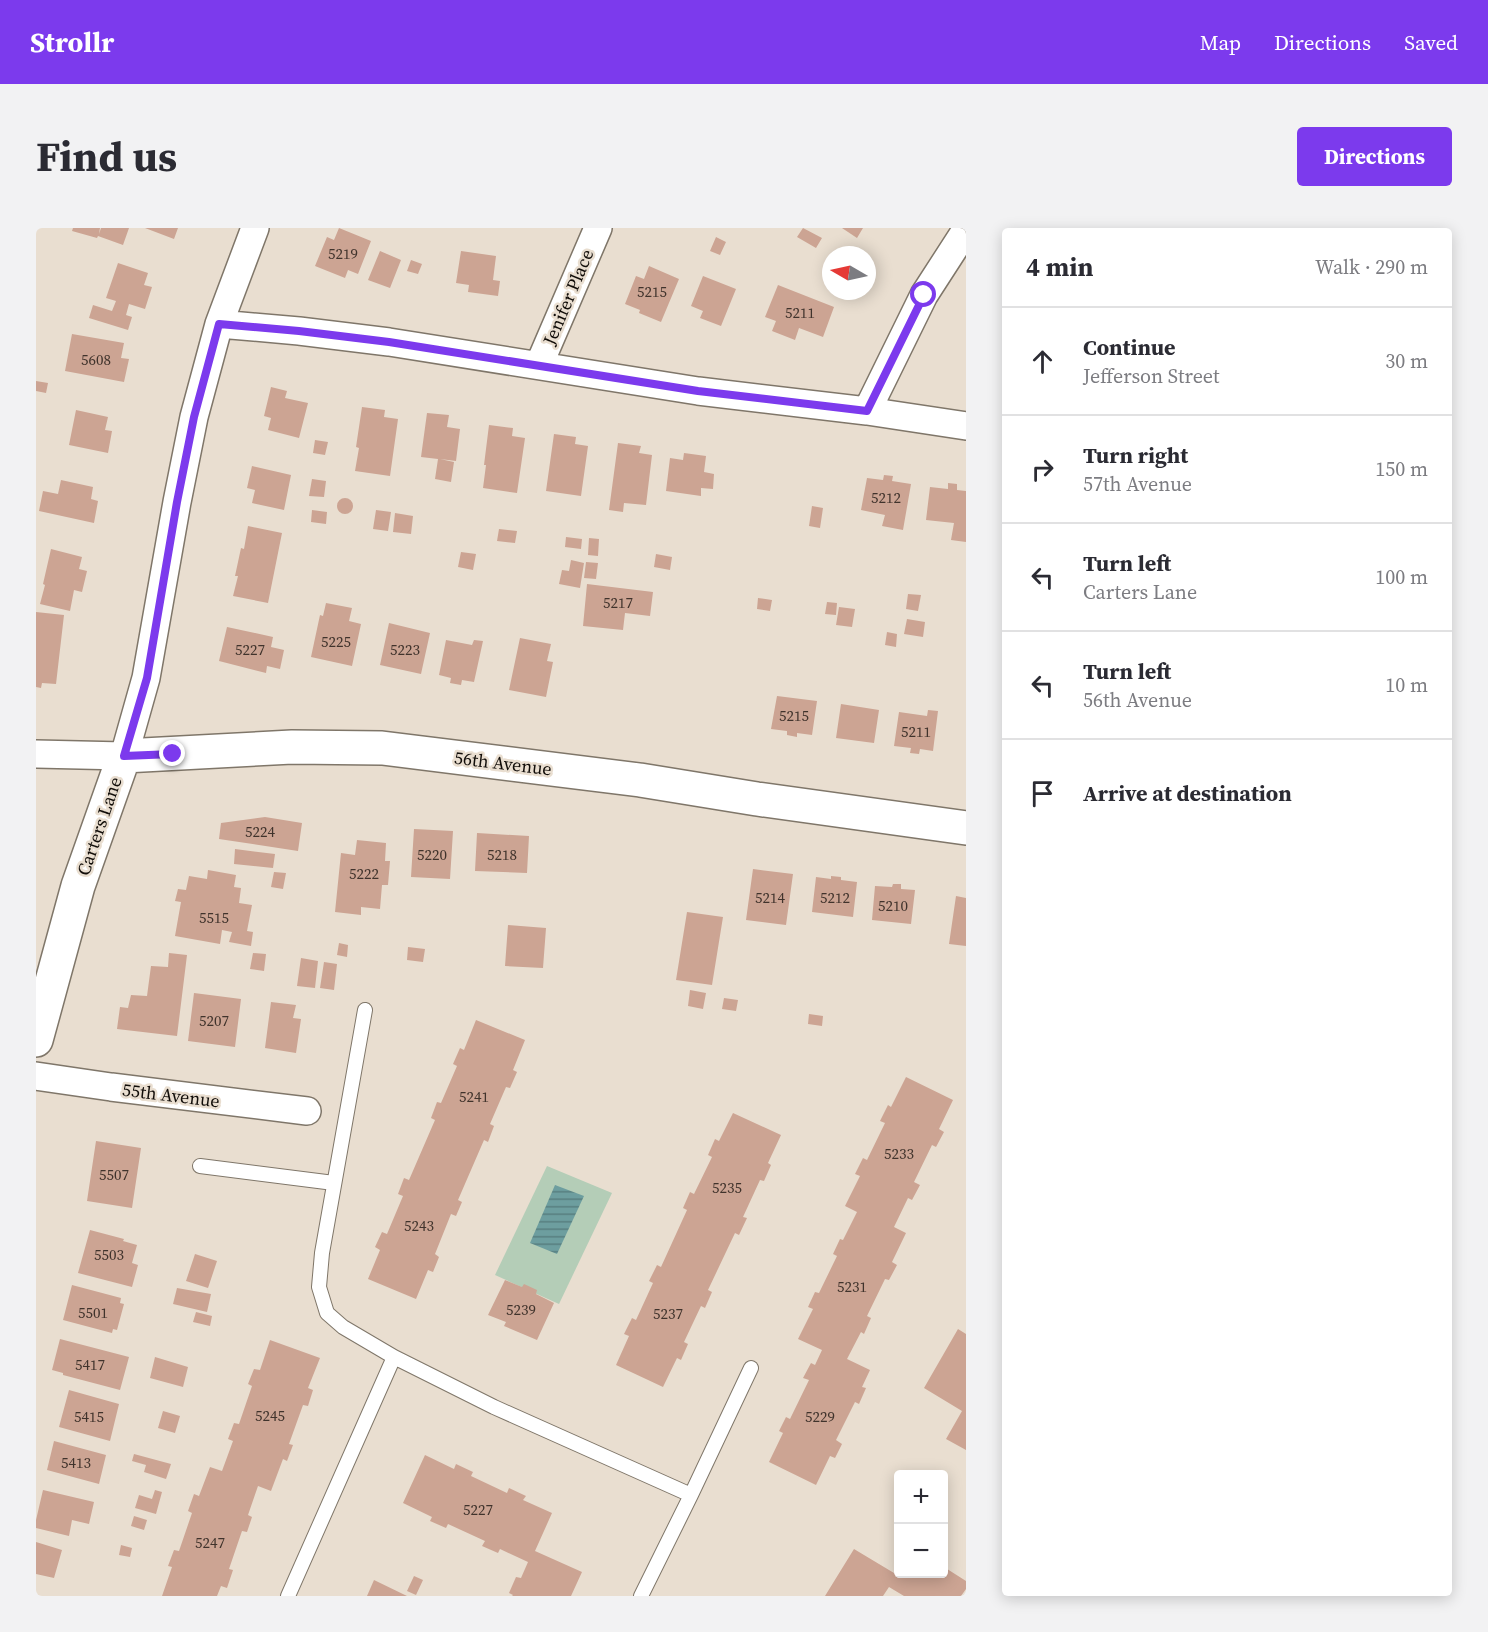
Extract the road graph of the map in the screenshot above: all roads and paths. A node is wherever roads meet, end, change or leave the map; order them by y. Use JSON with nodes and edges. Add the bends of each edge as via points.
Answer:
{"nodes":[{"id":1,"x":255,"y":228,"type":"edge"},
{"id":2,"x":598,"y":228,"type":"edge"},
{"id":3,"x":966,"y":230,"type":"edge"},
{"id":4,"x":219,"y":324,"type":"junction"},
{"id":5,"x":539,"y":365,"type":"junction"},
{"id":6,"x":867,"y":411,"type":"junction"},
{"id":7,"x":966,"y":426,"type":"edge"},
{"id":8,"x":36,"y":753,"type":"edge"},
{"id":9,"x":124,"y":756,"type":"junction"},
{"id":10,"x":966,"y":828,"type":"edge"},
{"id":11,"x":366,"y":1010,"type":"dead end"},
{"id":12,"x":36,"y":1040,"type":"edge"},
{"id":13,"x":36,"y":1076,"type":"edge"},
{"id":14,"x":307,"y":1111,"type":"dead end"},
{"id":15,"x":200,"y":1166,"type":"dead end"},
{"id":16,"x":334,"y":1183,"type":"junction"},
{"id":17,"x":394,"y":1358,"type":"junction"},
{"id":18,"x":751,"y":1368,"type":"dead end"},
{"id":19,"x":691,"y":1495,"type":"junction"},
{"id":20,"x":288,"y":1596,"type":"edge"},
{"id":21,"x":640,"y":1596,"type":"edge"}],
"edges":[{"from":1,"to":4,"type":"street","name":"Carters Lane"},
{"from":2,"to":5,"type":"street","name":"Jenifer Place"},
{"from":3,"to":6,"type":"street","via":[[924,295]]},
{"from":4,"to":5,"type":"street","via":[[333,335]]},
{"from":4,"to":9,"type":"street","name":"Carters Lane","via":[[192,428],[147,678]]},
{"from":5,"to":6,"type":"street","via":[[698,391]]},
{"from":6,"to":7,"type":"street"},
{"from":8,"to":9,"type":"street","name":"56th Avenue"},
{"from":9,"to":10,"type":"street","name":"56th Avenue","via":[[292,747],[382,748],[640,780]]},
{"from":9,"to":12,"type":"street","name":"Carters Lane","via":[[78,886]]},
{"from":11,"to":16,"type":"lane"},
{"from":13,"to":14,"type":"street","name":"55th Avenue"},
{"from":15,"to":16,"type":"lane"},
{"from":16,"to":17,"type":"lane","via":[[319,1287],[327,1313],[343,1328]]},
{"from":17,"to":19,"type":"lane"},
{"from":17,"to":20,"type":"lane"},
{"from":18,"to":19,"type":"lane"},
{"from":19,"to":21,"type":"lane"}]}
